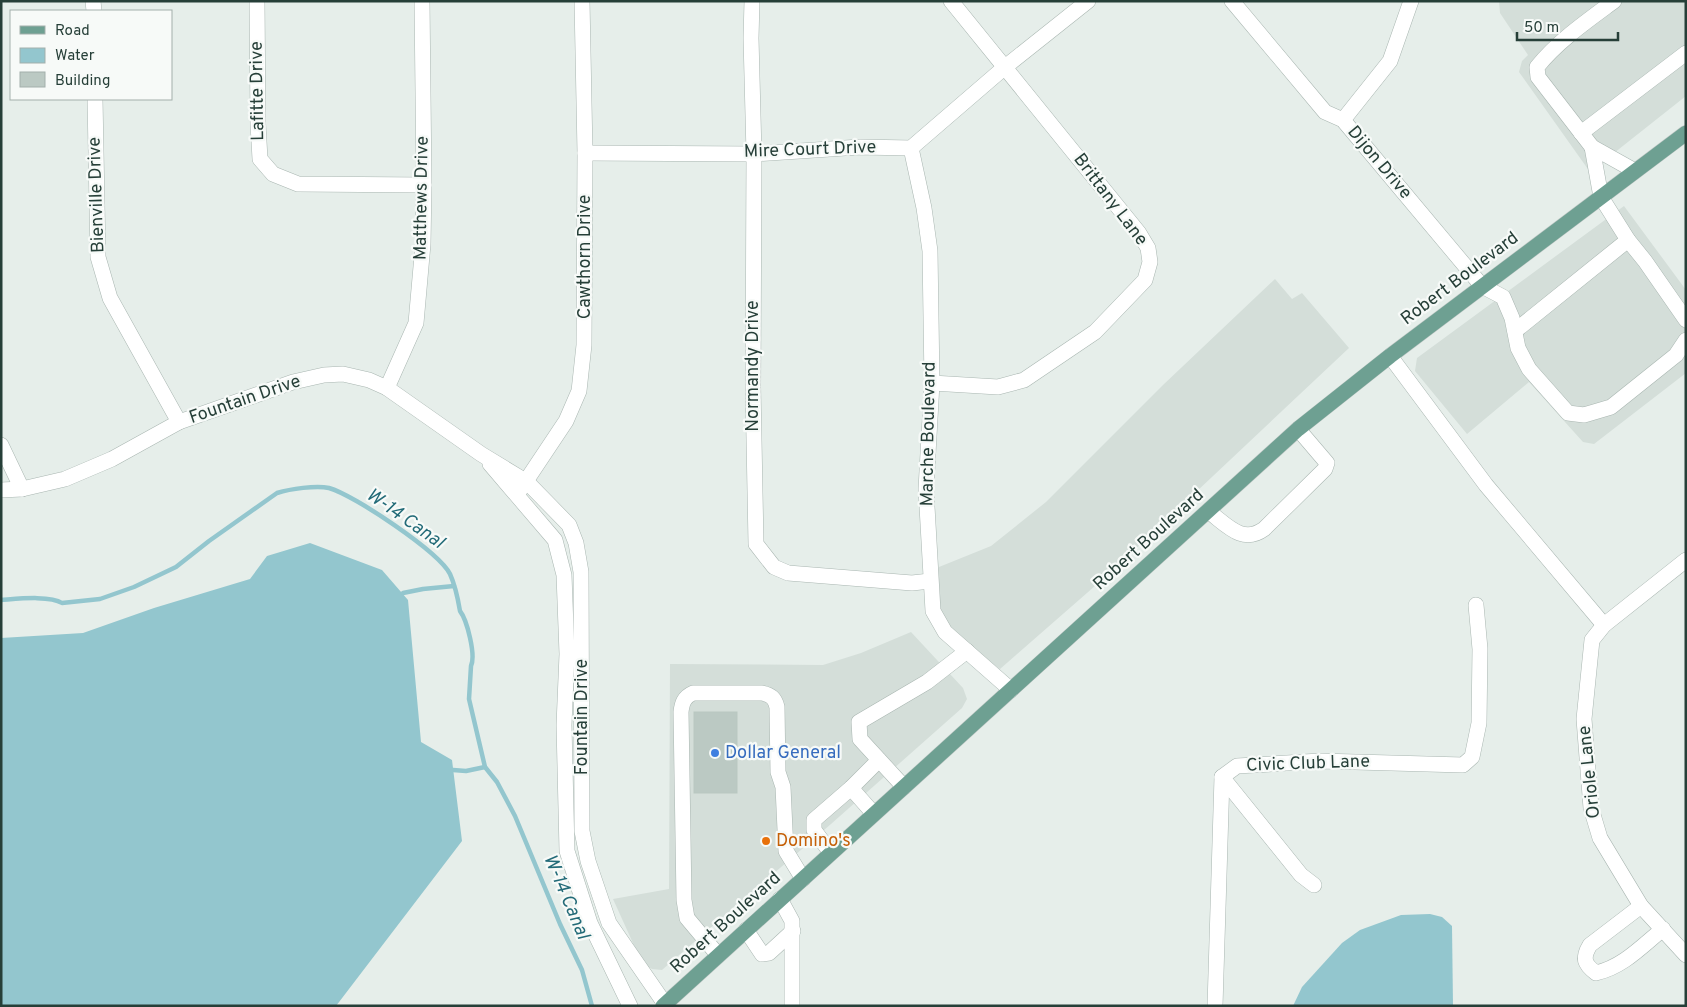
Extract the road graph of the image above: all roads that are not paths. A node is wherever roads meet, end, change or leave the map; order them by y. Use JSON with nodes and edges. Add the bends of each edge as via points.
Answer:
{"nodes":[{"id":1,"x":257,"y":1,"type":"edge"},
{"id":2,"x":422,"y":1,"type":"edge"},
{"id":3,"x":582,"y":1,"type":"edge"},
{"id":4,"x":752,"y":1,"type":"edge"},
{"id":5,"x":952,"y":1,"type":"edge"},
{"id":6,"x":1088,"y":1,"type":"edge"},
{"id":7,"x":1232,"y":1,"type":"edge"},
{"id":8,"x":1411,"y":1,"type":"edge"},
{"id":9,"x":1614,"y":1,"type":"edge"},
{"id":10,"x":1686,"y":54,"type":"edge"},
{"id":11,"x":1005,"y":67,"type":"junction"},
{"id":12,"x":94,"y":100,"type":"edge"},
{"id":13,"x":1343,"y":120,"type":"junction"},
{"id":14,"x":1581,"y":133,"type":"junction"},
{"id":15,"x":1686,"y":133,"type":"edge"},
{"id":16,"x":1592,"y":147,"type":"junction"},
{"id":17,"x":911,"y":148,"type":"junction"},
{"id":18,"x":585,"y":153,"type":"junction"},
{"id":19,"x":754,"y":154,"type":"junction"},
{"id":20,"x":1635,"y":171,"type":"junction"},
{"id":21,"x":424,"y":185,"type":"junction"},
{"id":22,"x":1601,"y":197,"type":"junction"},
{"id":23,"x":1628,"y":240,"type":"junction"},
{"id":24,"x":1482,"y":286,"type":"junction"},
{"id":25,"x":1686,"y":320,"type":"edge"},
{"id":26,"x":1515,"y":331,"type":"junction"},
{"id":27,"x":1686,"y":340,"type":"edge"},
{"id":28,"x":1390,"y":356,"type":"junction"},
{"id":29,"x":932,"y":383,"type":"junction"},
{"id":30,"x":386,"y":388,"type":"junction"},
{"id":31,"x":179,"y":422,"type":"junction"},
{"id":32,"x":1298,"y":429,"type":"junction"},
{"id":33,"x":1,"y":445,"type":"edge"},
{"id":34,"x":481,"y":454,"type":"junction"},
{"id":35,"x":527,"y":482,"type":"junction"},
{"id":36,"x":22,"y":489,"type":"junction"},
{"id":37,"x":1,"y":490,"type":"edge"},
{"id":38,"x":516,"y":495,"type":"junction"},
{"id":39,"x":1208,"y":511,"type":"junction"},
{"id":40,"x":1686,"y":560,"type":"edge"},
{"id":41,"x":930,"y":581,"type":"junction"},
{"id":42,"x":1476,"y":606,"type":"dead end"},
{"id":43,"x":1604,"y":625,"type":"junction"},
{"id":44,"x":574,"y":633,"type":"junction"},
{"id":45,"x":967,"y":651,"type":"junction"},
{"id":46,"x":1011,"y":690,"type":"junction"},
{"id":47,"x":879,"y":760,"type":"junction"},
{"id":48,"x":1222,"y":777,"type":"junction"},
{"id":49,"x":904,"y":787,"type":"junction"},
{"id":50,"x":851,"y":788,"type":"junction"},
{"id":51,"x":874,"y":814,"type":"junction"},
{"id":52,"x":831,"y":853,"type":"junction"},
{"id":53,"x":803,"y":879,"type":"junction"},
{"id":54,"x":1314,"y":885,"type":"dead end"},
{"id":55,"x":780,"y":899,"type":"junction"},
{"id":56,"x":1642,"y":906,"type":"junction"},
{"id":57,"x":607,"y":918,"type":"junction"},
{"id":58,"x":590,"y":923,"type":"junction"},
{"id":59,"x":1663,"y":929,"type":"junction"},
{"id":60,"x":746,"y":930,"type":"junction"},
{"id":61,"x":793,"y":931,"type":"junction"},
{"id":62,"x":718,"y":955,"type":"junction"},
{"id":63,"x":1686,"y":955,"type":"edge"},
{"id":64,"x":664,"y":1005,"type":"edge"},
{"id":65,"x":630,"y":1006,"type":"edge"},
{"id":66,"x":792,"y":1006,"type":"edge"},
{"id":67,"x":1216,"y":1006,"type":"edge"}],
"edges":[{"from":1,"to":21,"type":"street","name":"Lafitte Drive","via":[[260,159],[273,174],[298,184]]},
{"from":2,"to":21,"type":"street","name":"Matthews Drive"},
{"from":3,"to":18,"type":"street","name":"Cawthorn Drive"},
{"from":4,"to":19,"type":"street","name":"Normandy Drive"},
{"from":5,"to":11,"type":"street","name":"Brittany Lane"},
{"from":6,"to":11,"type":"street"},
{"from":7,"to":13,"type":"street","name":"Dijon Drive","via":[[1325,112]]},
{"from":8,"to":13,"type":"street","via":[[1390,61]]},
{"from":9,"to":14,"type":"street","via":[[1575,30],[1537,67],[1538,77]]},
{"from":10,"to":14,"type":"street"},
{"from":11,"to":17,"type":"street"},
{"from":11,"to":29,"type":"street","name":"Brittany Lane","via":[[1140,233],[1148,248],[1150,262],[1145,280],[1095,332],[1024,380],[998,387]]},
{"from":12,"to":31,"type":"street","name":"Bienville Drive","via":[[98,257],[110,298]]},
{"from":13,"to":24,"type":"street","name":"Dijon Drive"},
{"from":14,"to":16,"type":"street"},
{"from":15,"to":20,"type":"main road","name":"Robert Boulevard"},
{"from":16,"to":20,"type":"street"},
{"from":16,"to":22,"type":"street"},
{"from":17,"to":19,"type":"street","name":"Mire Court Drive","via":[[860,147]]},
{"from":17,"to":29,"type":"street","name":"Marche Boulevard","via":[[930,251]]},
{"from":18,"to":19,"type":"street","name":"Mire Court Drive"},
{"from":18,"to":35,"type":"street","name":"Cawthorn Drive","via":[[584,345],[579,391],[566,421]]},
{"from":19,"to":41,"type":"street","name":"Normandy Drive","via":[[756,544],[774,567],[788,573],[912,583]]},
{"from":20,"to":22,"type":"main road","name":"Robert Boulevard"},
{"from":21,"to":30,"type":"street","name":"Matthews Drive","via":[[416,323]]},
{"from":22,"to":23,"type":"street"},
{"from":22,"to":24,"type":"main road","name":"Robert Boulevard"},
{"from":23,"to":25,"type":"street"},
{"from":23,"to":26,"type":"street"},
{"from":24,"to":26,"type":"street","via":[[1503,297]]},
{"from":24,"to":28,"type":"main road","name":"Robert Boulevard"},
{"from":26,"to":27,"type":"street","via":[[1518,348],[1529,369],[1568,413],[1584,415],[1611,407],[1676,355]]},
{"from":28,"to":32,"type":"main road","name":"Robert Boulevard"},
{"from":28,"to":43,"type":"street","via":[[1486,484]]},
{"from":29,"to":41,"type":"street","name":"Marche Boulevard","via":[[926,489]]},
{"from":30,"to":31,"type":"street","name":"Fountain Drive","via":[[343,374],[324,375],[292,382]]},
{"from":30,"to":34,"type":"street","name":"Fountain Drive"},
{"from":31,"to":36,"type":"street","name":"Fountain Drive","via":[[112,460],[65,479]]},
{"from":32,"to":39,"type":"main road","name":"Robert Boulevard"},
{"from":32,"to":39,"type":"street","via":[[1327,463],[1325,469],[1264,529],[1256,535],[1237,533]]},
{"from":33,"to":36,"type":"street"},
{"from":34,"to":35,"type":"street","name":"Fountain Drive"},
{"from":34,"to":38,"type":"street","name":"Fountain Drive"},
{"from":35,"to":38,"type":"street","name":"Cawthorn Drive"},
{"from":35,"to":44,"type":"street","name":"Fountain Drive","via":[[569,525],[576,542],[581,572]]},
{"from":36,"to":37,"type":"street","name":"Fountain Drive"},
{"from":38,"to":44,"type":"street","name":"Fountain Drive","via":[[556,540]]},
{"from":39,"to":46,"type":"main road","name":"Robert Boulevard"},
{"from":40,"to":43,"type":"street"},
{"from":41,"to":45,"type":"street","name":"Marche Boulevard","via":[[933,611],[945,632]]},
{"from":42,"to":48,"type":"street","name":"Civic Club Lane","via":[[1480,649],[1479,722],[1472,757],[1462,764],[1320,761],[1237,766]]},
{"from":43,"to":56,"type":"street","name":"Oriole Lane","via":[[1592,640],[1584,719],[1590,808],[1600,838]]},
{"from":44,"to":57,"type":"street","name":"Fountain Drive","via":[[582,831],[588,861]]},
{"from":44,"to":58,"type":"street","name":"Fountain Drive","via":[[564,726],[567,851]]},
{"from":45,"to":46,"type":"street","name":"Marche Boulevard"},
{"from":45,"to":47,"type":"street","via":[[927,682],[859,722],[860,739]]},
{"from":46,"to":49,"type":"main road","name":"Robert Boulevard"},
{"from":47,"to":49,"type":"street"},
{"from":47,"to":50,"type":"street"},
{"from":48,"to":54,"type":"street","via":[[1301,875]]},
{"from":48,"to":67,"type":"street","name":"Civic Club Lane"},
{"from":49,"to":51,"type":"main road","name":"Robert Boulevard"},
{"from":50,"to":51,"type":"street"},
{"from":50,"to":52,"type":"street","via":[[814,820],[814,830]]},
{"from":51,"to":52,"type":"main road","name":"Robert Boulevard"},
{"from":52,"to":53,"type":"main road","name":"Robert Boulevard"},
{"from":53,"to":55,"type":"main road","name":"Robert Boulevard"},
{"from":53,"to":62,"type":"street","via":[[786,851],[783,787],[778,772],[776,702],[762,692],[693,693],[686,696],[681,712],[684,900],[687,918]]},
{"from":55,"to":60,"type":"main road","name":"Robert Boulevard"},
{"from":55,"to":61,"type":"street","via":[[792,921]]},
{"from":56,"to":59,"type":"street","name":"Oriole Lane"},
{"from":56,"to":59,"type":"street","via":[[1590,945],[1585,953],[1585,962],[1590,968],[1596,973],[1609,970]]},
{"from":57,"to":58,"type":"street"},
{"from":57,"to":64,"type":"street","name":"Fountain Drive"},
{"from":58,"to":65,"type":"street","name":"Fountain Drive"},
{"from":59,"to":63,"type":"street","name":"Oriole Lane"},
{"from":60,"to":61,"type":"street","via":[[762,954],[769,953]]},
{"from":60,"to":62,"type":"main road","name":"Robert Boulevard"},
{"from":61,"to":66,"type":"street"},
{"from":62,"to":64,"type":"main road","name":"Robert Boulevard"}]}
